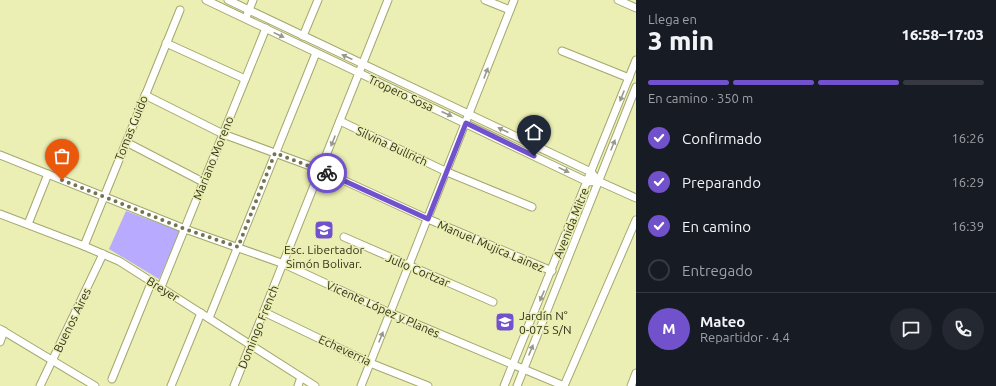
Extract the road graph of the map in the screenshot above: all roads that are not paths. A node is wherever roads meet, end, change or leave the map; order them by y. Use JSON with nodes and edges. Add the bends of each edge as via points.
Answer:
{"nodes":[{"id":1,"x":206,"y":0,"type":"edge"},
{"id":2,"x":228,"y":0,"type":"edge"},
{"id":3,"x":253,"y":0,"type":"edge"},
{"id":4,"x":318,"y":0,"type":"edge"},
{"id":5,"x":388,"y":0,"type":"edge"},
{"id":6,"x":485,"y":0,"type":"edge"},
{"id":7,"x":514,"y":0,"type":"edge"},
{"id":8,"x":618,"y":0,"type":"edge"},
{"id":9,"x":636,"y":8,"type":"edge"},
{"id":10,"x":180,"y":10,"type":"dead end"},
{"id":11,"x":249,"y":10,"type":"junction"},
{"id":12,"x":510,"y":10,"type":"junction"},
{"id":13,"x":245,"y":19,"type":"junction"},
{"id":14,"x":266,"y":28,"type":"junction"},
{"id":15,"x":303,"y":36,"type":"junction"},
{"id":16,"x":166,"y":43,"type":"junction"},
{"id":17,"x":562,"y":50,"type":"dead end"},
{"id":18,"x":316,"y":53,"type":"junction"},
{"id":19,"x":636,"y":60,"type":"edge"},
{"id":20,"x":363,"y":64,"type":"junction"},
{"id":21,"x":359,"y":74,"type":"junction"},
{"id":22,"x":629,"y":78,"type":"junction"},
{"id":23,"x":245,"y":79,"type":"junction"},
{"id":24,"x":636,"y":87,"type":"edge"},
{"id":25,"x":145,"y":95,"type":"junction"},
{"id":26,"x":470,"y":114,"type":"junction"},
{"id":27,"x":340,"y":121,"type":"junction"},
{"id":28,"x":466,"y":123,"type":"junction"},
{"id":29,"x":223,"y":134,"type":"junction"},
{"id":30,"x":126,"y":142,"type":"junction"},
{"id":31,"x":275,"y":153,"type":"junction"},
{"id":32,"x":0,"y":155,"type":"edge"},
{"id":33,"x":321,"y":170,"type":"junction"},
{"id":34,"x":447,"y":172,"type":"junction"},
{"id":35,"x":591,"y":172,"type":"junction"},
{"id":36,"x":48,"y":174,"type":"junction"},
{"id":37,"x":598,"y":181,"type":"junction"},
{"id":38,"x":203,"y":182,"type":"junction"},
{"id":39,"x":588,"y":182,"type":"junction"},
{"id":40,"x":104,"y":196,"type":"junction"},
{"id":41,"x":636,"y":198,"type":"edge"},
{"id":42,"x":532,"y":207,"type":"dead end"},
{"id":43,"x":0,"y":214,"type":"edge"},
{"id":44,"x":428,"y":219,"type":"junction"},
{"id":45,"x":636,"y":220,"type":"edge"},
{"id":46,"x":28,"y":224,"type":"junction"},
{"id":47,"x":185,"y":229,"type":"junction"},
{"id":48,"x":344,"y":237,"type":"dead end"},
{"id":49,"x":84,"y":246,"type":"junction"},
{"id":50,"x":238,"y":247,"type":"junction"},
{"id":51,"x":103,"y":254,"type":"junction"},
{"id":52,"x":284,"y":264,"type":"junction"},
{"id":53,"x":409,"y":266,"type":"junction"},
{"id":54,"x":552,"y":271,"type":"junction"},
{"id":55,"x":152,"y":281,"type":"junction"},
{"id":56,"x":161,"y":287,"type":"junction"},
{"id":57,"x":493,"y":302,"type":"dead end"},
{"id":58,"x":264,"y":312,"type":"junction"},
{"id":59,"x":201,"y":313,"type":"junction"},
{"id":60,"x":390,"y":313,"type":"junction"},
{"id":61,"x":209,"y":318,"type":"junction"},
{"id":62,"x":2,"y":330,"type":"edge"},
{"id":63,"x":0,"y":342,"type":"edge"},
{"id":64,"x":250,"y":346,"type":"junction"},
{"id":65,"x":52,"y":360,"type":"junction"},
{"id":66,"x":370,"y":362,"type":"junction"},
{"id":67,"x":513,"y":365,"type":"junction"},
{"id":68,"x":523,"y":370,"type":"junction"},
{"id":69,"x":636,"y":373,"type":"edge"},
{"id":70,"x":301,"y":377,"type":"junction"},
{"id":71,"x":112,"y":379,"type":"dead end"},
{"id":72,"x":40,"y":386,"type":"edge"},
{"id":73,"x":95,"y":386,"type":"edge"},
{"id":74,"x":171,"y":386,"type":"edge"},
{"id":75,"x":234,"y":386,"type":"edge"},
{"id":76,"x":298,"y":386,"type":"edge"},
{"id":77,"x":315,"y":386,"type":"edge"},
{"id":78,"x":361,"y":386,"type":"edge"},
{"id":79,"x":428,"y":386,"type":"edge"},
{"id":80,"x":504,"y":386,"type":"edge"},
{"id":81,"x":517,"y":386,"type":"edge"},
{"id":82,"x":564,"y":386,"type":"edge"},
{"id":83,"x":631,"y":386,"type":"edge"}],
"edges":[{"from":1,"to":13,"type":"street","name":"Tropero Sosa"},
{"from":2,"to":11,"type":"street","name":"Tropero Sosa"},
{"from":3,"to":11,"type":"street"},
{"from":4,"to":15,"type":"street"},
{"from":5,"to":20,"type":"street","name":"Domingo French"},
{"from":6,"to":12,"type":"street"},
{"from":7,"to":12,"type":"street"},
{"from":8,"to":9,"type":"street"},
{"from":10,"to":16,"type":"street","name":"Tomas Guido"},
{"from":11,"to":13,"type":"street"},
{"from":11,"to":15,"type":"street","name":"Tropero Sosa"},
{"from":26,"to":12,"type":"street","one_way":true},
{"from":13,"to":14,"type":"street","name":"Tropero Sosa"},
{"from":14,"to":18,"type":"street","name":"Tropero Sosa","one_way":true},
{"from":14,"to":23,"type":"street","name":"Mariano Moreno"},
{"from":20,"to":15,"type":"street","name":"Tropero Sosa","one_way":true},
{"from":16,"to":23,"type":"street"},
{"from":16,"to":25,"type":"street","name":"Tomas Guido"},
{"from":17,"to":22,"type":"street"},
{"from":18,"to":21,"type":"street","name":"Tropero Sosa"},
{"from":18,"to":31,"type":"street"},
{"from":19,"to":22,"type":"street","name":"Avenida Mitre"},
{"from":20,"to":21,"type":"street","name":"Domingo French"},
{"from":20,"to":26,"type":"street","name":"Tropero Sosa"},
{"from":21,"to":27,"type":"street","name":"Domingo French"},
{"from":21,"to":28,"type":"street","name":"Tropero Sosa","one_way":true},
{"from":22,"to":35,"type":"street","name":"Avenida Mitre","one_way":true},
{"from":23,"to":29,"type":"street","name":"Mariano Moreno"},
{"from":37,"to":24,"type":"street","name":"Avenida Mitre","one_way":true},
{"from":25,"to":29,"type":"street","name":"Manuel Mujica Lainez"},
{"from":25,"to":30,"type":"street","name":"Tomas Guido"},
{"from":26,"to":28,"type":"street"},
{"from":35,"to":26,"type":"street","name":"Tropero Sosa","one_way":true},
{"from":27,"to":33,"type":"street","name":"Domingo French","one_way":true},
{"from":27,"to":34,"type":"street","name":"Silvina Bullrich"},
{"from":28,"to":34,"type":"street"},
{"from":28,"to":39,"type":"street","name":"Tropero Sosa","one_way":true},
{"from":29,"to":31,"type":"street","name":"Manuel Mujica Lainez"},
{"from":29,"to":38,"type":"street","name":"Mariano Moreno"},
{"from":30,"to":38,"type":"street"},
{"from":30,"to":40,"type":"street","name":"Tomas Guido"},
{"from":31,"to":33,"type":"street","name":"Manuel Mujica Lainez"},
{"from":31,"to":50,"type":"street"},
{"from":32,"to":36,"type":"street","name":"Vicente López y Planes"},
{"from":33,"to":44,"type":"street","name":"Manuel Mujica Lainez"},
{"from":33,"to":52,"type":"street","name":"Domingo French"},
{"from":34,"to":42,"type":"street","name":"Silvina Bullrich"},
{"from":34,"to":44,"type":"street"},
{"from":35,"to":37,"type":"street","name":"Tropero Sosa"},
{"from":35,"to":39,"type":"street","name":"Avenida Mitre"},
{"from":36,"to":40,"type":"street","name":"Vicente López y Planes"},
{"from":36,"to":46,"type":"street"},
{"from":37,"to":39,"type":"street","name":"Tropero Sosa"},
{"from":37,"to":41,"type":"street","name":"Tropero Sosa"},
{"from":68,"to":37,"type":"street","name":"Avenida Mitre","one_way":true},
{"from":38,"to":47,"type":"street","name":"Mariano Moreno"},
{"from":39,"to":54,"type":"street","name":"Avenida Mitre"},
{"from":40,"to":47,"type":"street","name":"Vicente López y Planes"},
{"from":40,"to":49,"type":"street","name":"Tomas Guido"},
{"from":43,"to":46,"type":"street","name":"Breyer"},
{"from":44,"to":53,"type":"street"},
{"from":44,"to":54,"type":"street","name":"Manuel Mujica Lainez"},
{"from":45,"to":82,"type":"street"},
{"from":46,"to":49,"type":"street","name":"Breyer"},
{"from":47,"to":50,"type":"street","name":"Vicente López y Planes"},
{"from":47,"to":56,"type":"street","name":"Mariano Moreno"},
{"from":48,"to":53,"type":"street","name":"Julio Cortzar"},
{"from":49,"to":51,"type":"street","name":"Breyer"},
{"from":50,"to":52,"type":"street","name":"Vicente López y Planes"},
{"from":50,"to":61,"type":"street"},
{"from":51,"to":55,"type":"street","name":"Breyer"},
{"from":51,"to":65,"type":"street","name":"Buenos Aires"},
{"from":52,"to":58,"type":"street","name":"Domingo French"},
{"from":52,"to":60,"type":"street","name":"Vicente López y Planes"},
{"from":53,"to":57,"type":"street","name":"Julio Cortzar"},
{"from":53,"to":60,"type":"street"},
{"from":54,"to":67,"type":"street","name":"Avenida Mitre","one_way":true},
{"from":55,"to":56,"type":"street","name":"Breyer"},
{"from":55,"to":71,"type":"street"},
{"from":56,"to":59,"type":"street","name":"Breyer"},
{"from":58,"to":64,"type":"street","name":"Domingo French"},
{"from":58,"to":66,"type":"street","name":"Echeverria"},
{"from":59,"to":61,"type":"street","name":"Breyer"},
{"from":59,"to":74,"type":"street"},
{"from":66,"to":60,"type":"street","one_way":true},
{"from":60,"to":67,"type":"street","name":"Vicente López y Planes"},
{"from":61,"to":64,"type":"street","name":"Breyer"},
{"from":62,"to":63,"type":"street"},
{"from":62,"to":65,"type":"street"},
{"from":64,"to":70,"type":"street","name":"Breyer"},
{"from":64,"to":75,"type":"street","name":"Domingo French"},
{"from":65,"to":72,"type":"street","name":"Buenos Aires"},
{"from":65,"to":73,"type":"street"},
{"from":66,"to":78,"type":"street"},
{"from":66,"to":79,"type":"street","name":"Echeverria"},
{"from":67,"to":68,"type":"street","name":"Vicente López y Planes"},
{"from":67,"to":80,"type":"street","name":"Avenida Mitre"},
{"from":68,"to":81,"type":"street","name":"Avenida Mitre"},
{"from":68,"to":82,"type":"street","name":"Vicente López y Planes"},
{"from":69,"to":83,"type":"street"},
{"from":70,"to":76,"type":"street"},
{"from":70,"to":77,"type":"street","name":"Breyer"}]}
